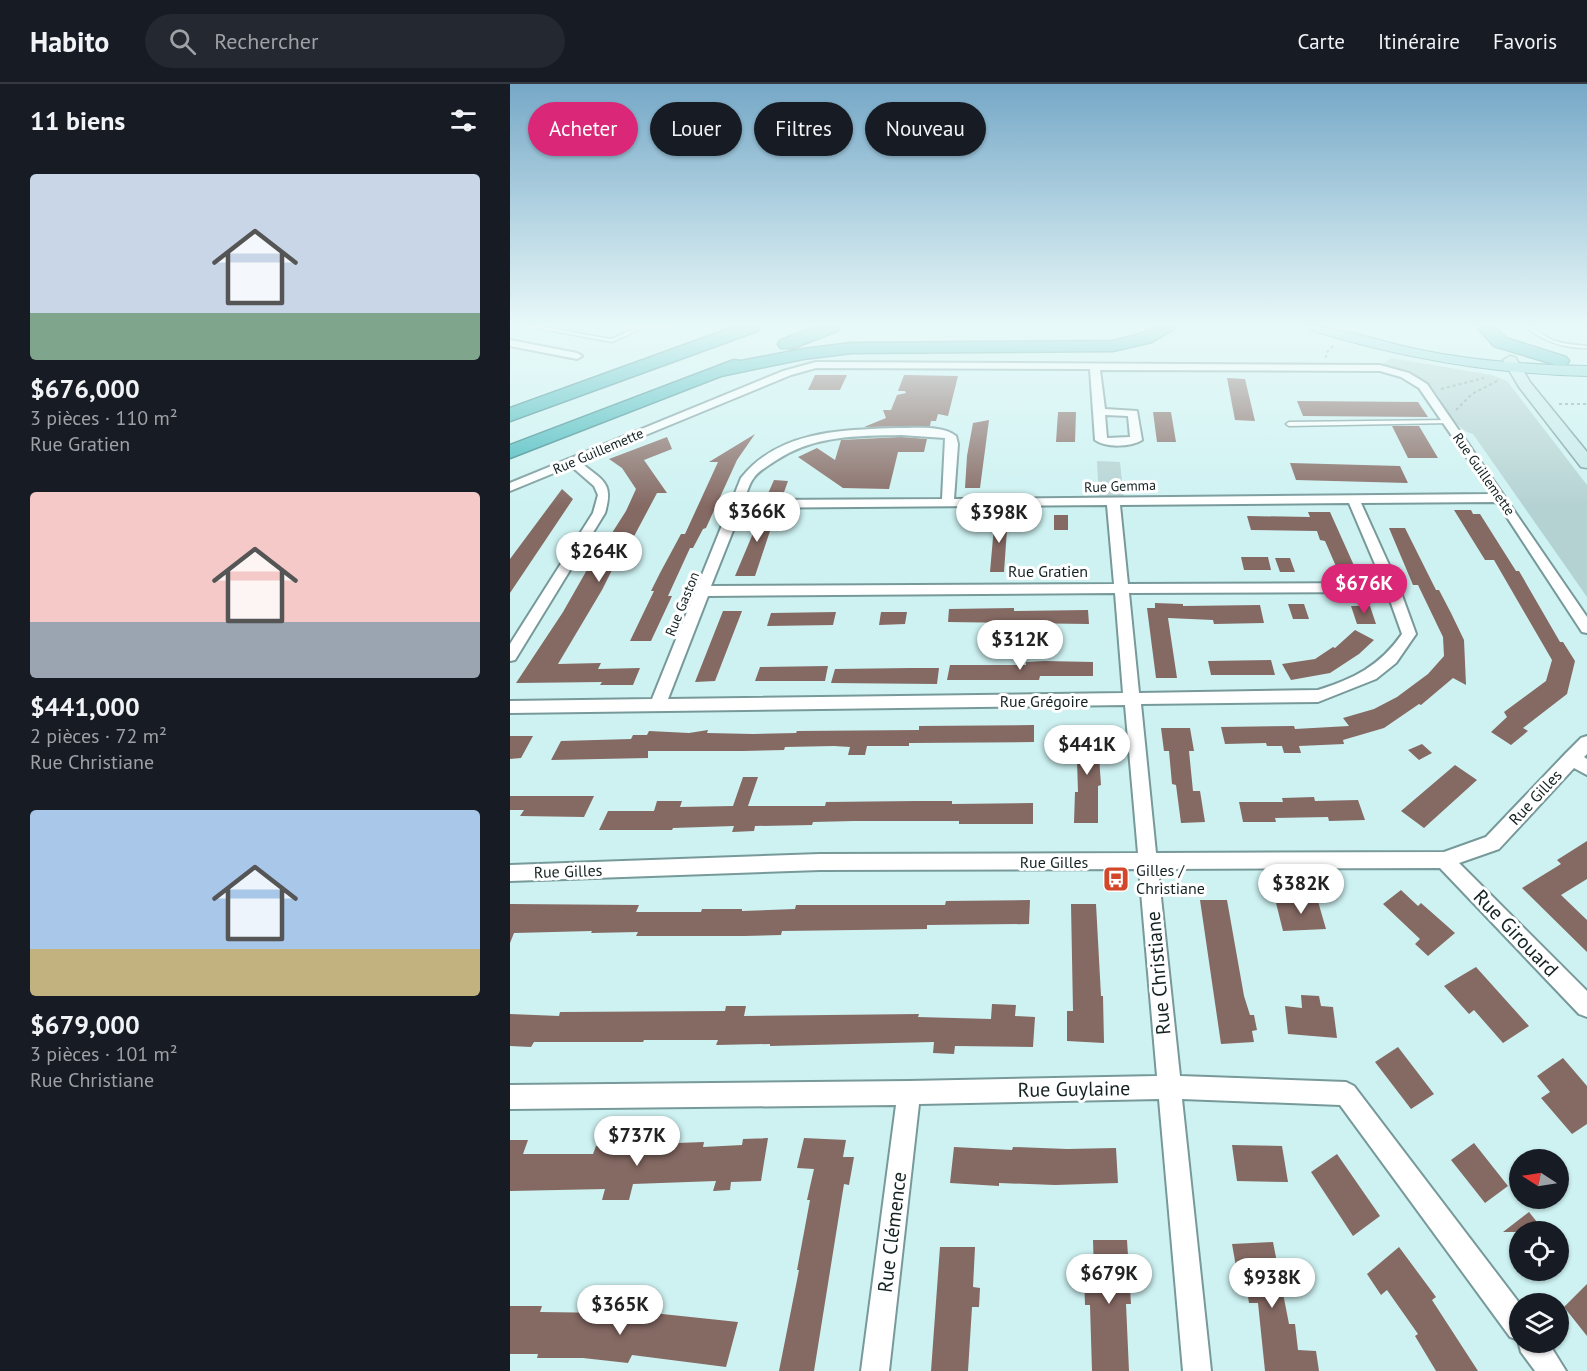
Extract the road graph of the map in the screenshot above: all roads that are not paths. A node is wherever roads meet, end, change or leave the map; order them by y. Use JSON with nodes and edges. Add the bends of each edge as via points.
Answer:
{"nodes":[{"id":1,"x":576,"y":387,"type":"edge"},
{"id":2,"x":587,"y":387,"type":"edge"},
{"id":3,"x":677,"y":387,"type":"edge"},
{"id":4,"x":757,"y":387,"type":"edge"},
{"id":5,"x":1096,"y":387,"type":"edge"},
{"id":6,"x":1423,"y":387,"type":"edge"},
{"id":7,"x":1526,"y":387,"type":"edge"},
{"id":8,"x":1098,"y":411,"type":"dead end"},
{"id":9,"x":519,"y":412,"type":"edge"},
{"id":10,"x":1289,"y":424,"type":"dead end"},
{"id":11,"x":1449,"y":424,"type":"junction"},
{"id":12,"x":510,"y":452,"type":"edge"},
{"id":13,"x":573,"y":462,"type":"junction"},
{"id":14,"x":1587,"y":463,"type":"edge"},
{"id":15,"x":510,"y":487,"type":"edge"},
{"id":16,"x":1501,"y":498,"type":"junction"},
{"id":17,"x":1354,"y":500,"type":"junction"},
{"id":18,"x":1113,"y":502,"type":"junction"},
{"id":19,"x":948,"y":503,"type":"junction"},
{"id":20,"x":739,"y":504,"type":"junction"},
{"id":21,"x":1392,"y":587,"type":"junction"},
{"id":22,"x":1121,"y":589,"type":"junction"},
{"id":23,"x":704,"y":591,"type":"junction"},
{"id":24,"x":1587,"y":628,"type":"edge"},
{"id":25,"x":510,"y":656,"type":"edge"},
{"id":26,"x":1132,"y":700,"type":"junction"},
{"id":27,"x":658,"y":704,"type":"junction"},
{"id":28,"x":510,"y":707,"type":"edge"},
{"id":29,"x":1587,"y":742,"type":"edge"},
{"id":30,"x":1579,"y":763,"type":"edge"},
{"id":31,"x":1444,"y":860,"type":"junction"},
{"id":32,"x":1148,"y":862,"type":"junction"},
{"id":33,"x":510,"y":873,"type":"edge"},
{"id":34,"x":1587,"y":1006,"type":"edge"},
{"id":35,"x":1169,"y":1087,"type":"junction"},
{"id":36,"x":909,"y":1093,"type":"junction"},
{"id":37,"x":510,"y":1097,"type":"edge"},
{"id":38,"x":1509,"y":1312,"type":"edge"},
{"id":39,"x":1539,"y":1353,"type":"edge"},
{"id":40,"x":875,"y":1371,"type":"edge"},
{"id":41,"x":1197,"y":1371,"type":"edge"},
{"id":42,"x":1552,"y":1371,"type":"edge"}],
"edges":[{"from":1,"to":9,"type":"highway"},
{"from":2,"to":9,"type":"highway"},
{"from":3,"to":12,"type":"highway"},
{"from":4,"to":13,"type":"street","name":"Rue Guillemette"},
{"from":5,"to":8,"type":"street"},
{"from":6,"to":11,"type":"street","name":"Rue Guillemette"},
{"from":7,"to":14,"type":"street"},
{"from":10,"to":11,"type":"lane"},
{"from":11,"to":16,"type":"street","name":"Rue Guillemette"},
{"from":13,"to":15,"type":"street","name":"Rue Guillemette"},
{"from":13,"to":25,"type":"street","via":[[599,484],[604,495],[599,513]]},
{"from":16,"to":17,"type":"street","name":"Rue Gemma"},
{"from":16,"to":24,"type":"street","name":"Rue Guillemette"},
{"from":17,"to":18,"type":"street","name":"Rue Gemma"},
{"from":17,"to":21,"type":"street","name":"Rue Grégoire"},
{"from":18,"to":19,"type":"street","name":"Rue Gemma"},
{"from":18,"to":22,"type":"street","name":"Rue Christiane"},
{"from":19,"to":20,"type":"street","name":"Rue Gemma"},
{"from":19,"to":20,"type":"street","name":"Rue Gaston","via":[[950,436],[914,431],[827,435],[778,454],[747,478]]},
{"from":20,"to":23,"type":"street","name":"Rue Gaston"},
{"from":21,"to":22,"type":"street","name":"Rue Gratien"},
{"from":21,"to":26,"type":"street","name":"Rue Grégoire","via":[[1409,634],[1390,662],[1361,682],[1318,696]]},
{"from":22,"to":23,"type":"street","name":"Rue Gratien"},
{"from":22,"to":26,"type":"street","name":"Rue Christiane"},
{"from":23,"to":27,"type":"street","name":"Rue Gaston"},
{"from":26,"to":27,"type":"street","name":"Rue Grégoire"},
{"from":26,"to":32,"type":"street","name":"Rue Christiane"},
{"from":27,"to":28,"type":"street","name":"Rue Grégoire"},
{"from":29,"to":30,"type":"street","name":"Rue Gilles"},
{"from":30,"to":31,"type":"street","name":"Rue Gilles","via":[[1492,843]]},
{"from":31,"to":32,"type":"street","name":"Rue Gilles"},
{"from":31,"to":34,"type":"street","name":"Rue Girouard"},
{"from":32,"to":33,"type":"street","name":"Rue Gilles","via":[[820,862]]},
{"from":32,"to":35,"type":"street","name":"Rue Christiane"},
{"from":35,"to":36,"type":"street","name":"Rue Guylaine"},
{"from":35,"to":38,"type":"street","name":"Rue Guylaine","via":[[1346,1094]]},
{"from":35,"to":41,"type":"street","name":"Rue Christiane"},
{"from":36,"to":37,"type":"street","name":"Rue Guylaine"},
{"from":36,"to":40,"type":"street","name":"Rue Clémence"},
{"from":39,"to":42,"type":"street"}]}
